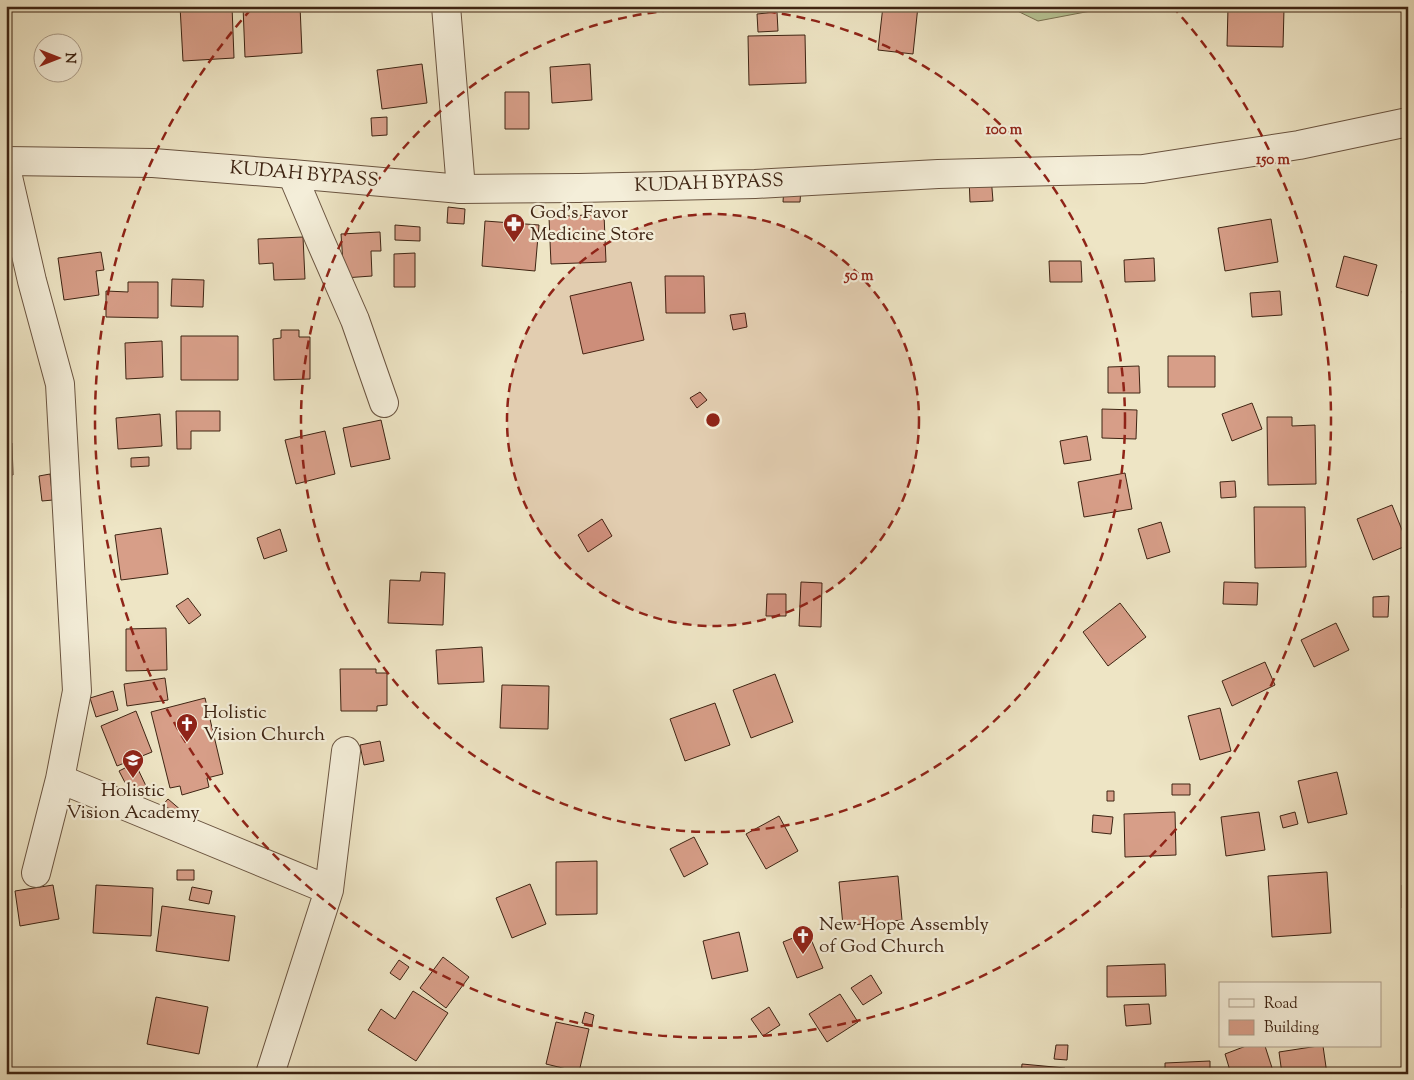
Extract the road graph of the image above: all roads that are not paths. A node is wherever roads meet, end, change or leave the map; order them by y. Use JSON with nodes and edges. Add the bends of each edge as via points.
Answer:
{"nodes":[{"id":1,"x":446,"y":6,"type":"edge"},
{"id":2,"x":1408,"y":122,"type":"edge"},
{"id":3,"x":6,"y":161,"type":"edge"},
{"id":4,"x":6,"y":168,"type":"edge"},
{"id":5,"x":292,"y":174,"type":"junction"},
{"id":6,"x":461,"y":189,"type":"junction"},
{"id":7,"x":384,"y":403,"type":"dead end"},
{"id":8,"x":346,"y":751,"type":"dead end"},
{"id":9,"x":60,"y":779,"type":"junction"},
{"id":10,"x":36,"y":873,"type":"dead end"},
{"id":11,"x":329,"y":890,"type":"junction"},
{"id":12,"x":270,"y":1074,"type":"edge"}],
"edges":[{"from":1,"to":6,"type":"street"},
{"from":2,"to":6,"type":"street","name":"KUDAH BYPASS","via":[[1299,145],[1143,169],[938,174],[756,184]]},
{"from":3,"to":5,"type":"street","name":"KUDAH BYPASS","via":[[153,163]]},
{"from":4,"to":9,"type":"street","via":[[60,384],[77,691]]},
{"from":5,"to":6,"type":"street","name":"KUDAH BYPASS"},
{"from":5,"to":7,"type":"street","via":[[355,320]]},
{"from":8,"to":11,"type":"street"},
{"from":9,"to":10,"type":"street"},
{"from":9,"to":11,"type":"street"},
{"from":11,"to":12,"type":"street"}]}
